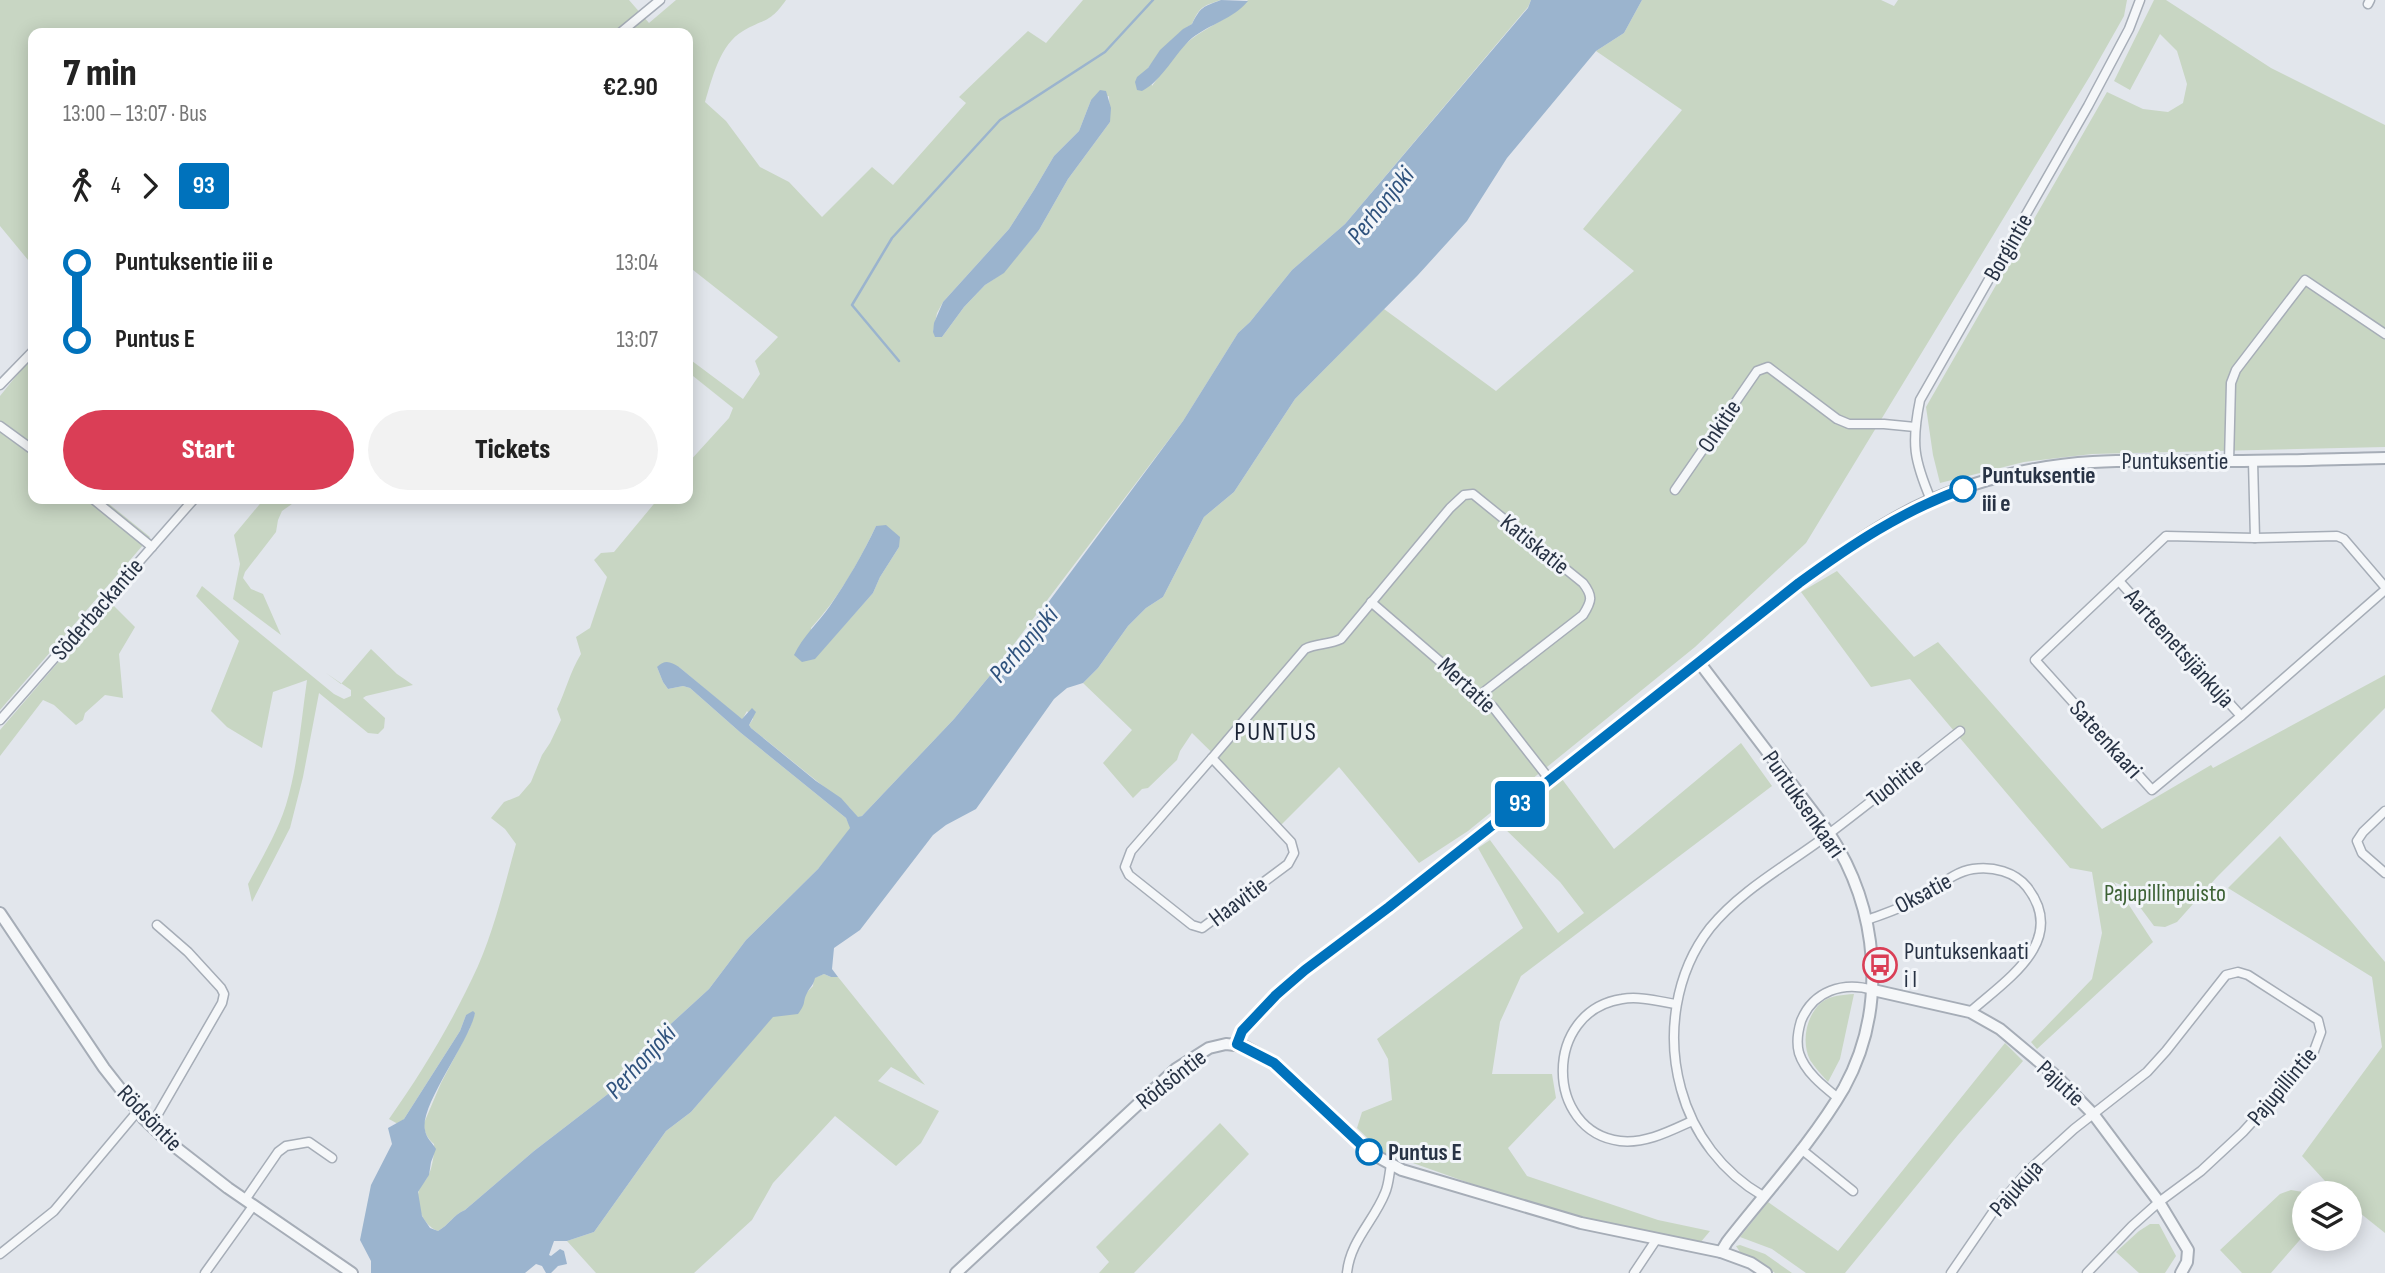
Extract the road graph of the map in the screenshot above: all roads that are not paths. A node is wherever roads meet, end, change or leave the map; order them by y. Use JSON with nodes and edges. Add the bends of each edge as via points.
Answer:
{"nodes":[{"id":1,"x":660,"y":0,"type":"edge"},
{"id":2,"x":2140,"y":0,"type":"edge"},
{"id":3,"x":626,"y":28,"type":"edge"},
{"id":4,"x":2385,"y":334,"type":"edge"},
{"id":5,"x":28,"y":356,"type":"edge"},
{"id":6,"x":0,"y":385,"type":"edge"},
{"id":7,"x":0,"y":426,"type":"edge"},
{"id":8,"x":1915,"y":427,"type":"junction"},
{"id":9,"x":28,"y":446,"type":"edge"},
{"id":10,"x":2385,"y":458,"type":"edge"},
{"id":11,"x":2229,"y":461,"type":"junction"},
{"id":12,"x":2253,"y":461,"type":"junction"},
{"id":13,"x":1675,"y":490,"type":"dead end"},
{"id":14,"x":1931,"y":500,"type":"junction"},
{"id":15,"x":99,"y":504,"type":"edge"},
{"id":16,"x":190,"y":504,"type":"edge"},
{"id":17,"x":2255,"y":538,"type":"junction"},
{"id":18,"x":152,"y":547,"type":"junction"},
{"id":19,"x":2119,"y":581,"type":"junction"},
{"id":20,"x":2385,"y":588,"type":"edge"},
{"id":21,"x":1371,"y":602,"type":"junction"},
{"id":22,"x":1699,"y":662,"type":"junction"},
{"id":23,"x":1480,"y":695,"type":"junction"},
{"id":24,"x":2242,"y":716,"type":"junction"},
{"id":25,"x":0,"y":720,"type":"edge"},
{"id":26,"x":1960,"y":731,"type":"dead end"},
{"id":27,"x":1213,"y":758,"type":"junction"},
{"id":28,"x":1550,"y":780,"type":"junction"},
{"id":29,"x":2385,"y":811,"type":"edge"},
{"id":30,"x":1829,"y":833,"type":"junction"},
{"id":31,"x":2385,"y":873,"type":"edge"},
{"id":32,"x":0,"y":913,"type":"edge"},
{"id":33,"x":1867,"y":920,"type":"junction"},
{"id":34,"x":157,"y":925,"type":"dead end"},
{"id":35,"x":1873,"y":990,"type":"junction"},
{"id":36,"x":1675,"y":1004,"type":"junction"},
{"id":37,"x":1970,"y":1012,"type":"junction"},
{"id":38,"x":1237,"y":1044,"type":"junction"},
{"id":39,"x":1838,"y":1098,"type":"junction"},
{"id":40,"x":137,"y":1112,"type":"junction"},
{"id":41,"x":2094,"y":1115,"type":"junction"},
{"id":42,"x":1692,"y":1121,"type":"junction"},
{"id":43,"x":151,"y":1126,"type":"junction"},
{"id":44,"x":1801,"y":1149,"type":"junction"},
{"id":45,"x":332,"y":1158,"type":"dead end"},
{"id":46,"x":1391,"y":1165,"type":"junction"},
{"id":47,"x":1853,"y":1191,"type":"dead end"},
{"id":48,"x":1763,"y":1196,"type":"junction"},
{"id":49,"x":2159,"y":1202,"type":"junction"},
{"id":50,"x":249,"y":1203,"type":"junction"},
{"id":51,"x":1656,"y":1240,"type":"junction"},
{"id":52,"x":1721,"y":1252,"type":"junction"},
{"id":53,"x":0,"y":1254,"type":"edge"},
{"id":54,"x":205,"y":1273,"type":"edge"},
{"id":55,"x":352,"y":1273,"type":"edge"},
{"id":56,"x":956,"y":1273,"type":"edge"},
{"id":57,"x":1347,"y":1273,"type":"edge"},
{"id":58,"x":1634,"y":1273,"type":"edge"},
{"id":59,"x":1766,"y":1273,"type":"edge"},
{"id":60,"x":1951,"y":1273,"type":"edge"},
{"id":61,"x":2087,"y":1273,"type":"edge"},
{"id":62,"x":2181,"y":1273,"type":"edge"}],
"edges":[{"from":1,"to":3,"type":"street"},
{"from":2,"to":8,"type":"street","name":"Borgintie","via":[[2088,106],[1920,400]]},
{"from":4,"to":11,"type":"street","via":[[2305,280],[2236,370],[2231,383]]},
{"from":5,"to":6,"type":"street"},
{"from":7,"to":9,"type":"street"},
{"from":8,"to":13,"type":"street","name":"Onkitie","via":[[1849,424],[1768,367],[1757,371]]},
{"from":8,"to":14,"type":"street","name":"Borgintie","via":[[1917,468]]},
{"from":10,"to":12,"type":"street","name":"Puntuksentie"},
{"from":11,"to":12,"type":"street","name":"Puntuksentie"},
{"from":11,"to":14,"type":"street","name":"Puntuksentie","via":[[2063,465],[2004,477]]},
{"from":12,"to":17,"type":"street"},
{"from":14,"to":22,"type":"street","name":"Puntuksentie","via":[[1857,542]]},
{"from":15,"to":18,"type":"street"},
{"from":16,"to":18,"type":"street","name":"Söderbackantie"},
{"from":17,"to":19,"type":"street","name":"Sateenkaari","via":[[2166,536]]},
{"from":17,"to":20,"type":"street","name":"Sateenkaari","via":[[2337,536]]},
{"from":18,"to":25,"type":"street","name":"Söderbackantie"},
{"from":19,"to":24,"type":"street","name":"Aarteenetsijänkuja"},
{"from":19,"to":24,"type":"street","name":"Sateenkaari","via":[[2035,660],[2152,790]]},
{"from":20,"to":24,"type":"street","name":"Sateenkaari"},
{"from":21,"to":23,"type":"street","name":"Mertatie"},
{"from":21,"to":23,"type":"street","name":"Katiskatie","via":[[1450,508],[1464,495],[1474,494],[1583,583],[1591,594],[1583,615]]},
{"from":21,"to":27,"type":"street","name":"Haavitie","via":[[1341,639],[1305,649]]},
{"from":22,"to":28,"type":"street","name":"Puntuksentie"},
{"from":22,"to":30,"type":"street","name":"Puntuksenkaari"},
{"from":23,"to":28,"type":"street","name":"Mertatie"},
{"from":26,"to":30,"type":"street","name":"Tuohitie"},
{"from":27,"to":27,"type":"street","name":"Haavitie","via":[[1131,851],[1125,867],[1192,925],[1202,928],[1288,864],[1294,853],[1292,842]]},
{"from":28,"to":38,"type":"street","name":"Puntuksentie","via":[[1305,970],[1242,1031]]},
{"from":29,"to":31,"type":"street","via":[[2357,841],[2362,853]]},
{"from":30,"to":33,"type":"street","name":"Puntuksenkaari","via":[[1851,873]]},
{"from":30,"to":36,"type":"street","name":"Tuohitie","via":[[1710,928]]},
{"from":32,"to":40,"type":"street","name":"Rödsöntie"},
{"from":33,"to":35,"type":"street","name":"Puntuksenkaari"},
{"from":33,"to":37,"type":"street","name":"Oksatie","via":[[1974,869],[2001,871],[2023,882],[2039,913],[2040,936],[2026,961]]},
{"from":34,"to":43,"type":"street","via":[[224,994]]},
{"from":35,"to":37,"type":"street","name":"Pajutie"},
{"from":35,"to":39,"type":"street","name":"Puntuksenkaari","via":[[1854,1063]]},
{"from":35,"to":39,"type":"street","via":[[1849,986],[1821,996],[1807,1007],[1798,1030],[1803,1062]]},
{"from":36,"to":42,"type":"street","via":[[1676,1068]]},
{"from":36,"to":42,"type":"street","via":[[1636,998],[1601,1006],[1568,1040],[1562,1073],[1573,1110],[1607,1138],[1636,1141]]},
{"from":37,"to":41,"type":"street","name":"Pajutie","via":[[2015,1040]]},
{"from":38,"to":46,"type":"street","name":"Rödsöntie","via":[[1274,1063],[1369,1152]]},
{"from":38,"to":56,"type":"street","name":"Rödsöntie","via":[[1209,1048],[1176,1069]]},
{"from":39,"to":44,"type":"street","name":"Puntuksenkaari"},
{"from":40,"to":43,"type":"street","name":"Rödsöntie"},
{"from":40,"to":53,"type":"street","via":[[54,1211]]},
{"from":41,"to":49,"type":"street","name":"Pajutie"},
{"from":41,"to":49,"type":"street","name":"Pajupillintie","via":[[2166,1051],[2231,972],[2248,975],[2318,1020],[2320,1040],[2295,1075],[2223,1152]]},
{"from":41,"to":60,"type":"street","name":"Pajukuja","via":[[2010,1190]]},
{"from":42,"to":48,"type":"street","via":[[1730,1172]]},
{"from":43,"to":50,"type":"street","name":"Rödsöntie"},
{"from":44,"to":47,"type":"street"},
{"from":44,"to":48,"type":"street","name":"Puntuksenkaari"},
{"from":45,"to":50,"type":"street","via":[[309,1142],[286,1146]]},
{"from":46,"to":51,"type":"street","name":"Rödsöntie","via":[[1581,1223]]},
{"from":46,"to":57,"type":"street","via":[[1385,1193],[1351,1252]]},
{"from":48,"to":52,"type":"street","name":"Puntuksenkaari"},
{"from":49,"to":61,"type":"street"},
{"from":49,"to":62,"type":"street","name":"Pajutie","via":[[2185,1245],[2188,1256]]},
{"from":50,"to":54,"type":"street"},
{"from":50,"to":55,"type":"street","name":"Rödsöntie"},
{"from":51,"to":52,"type":"street","name":"Rödsöntie"},
{"from":51,"to":58,"type":"street"},
{"from":52,"to":59,"type":"street","name":"Rödsöntie"}]}
